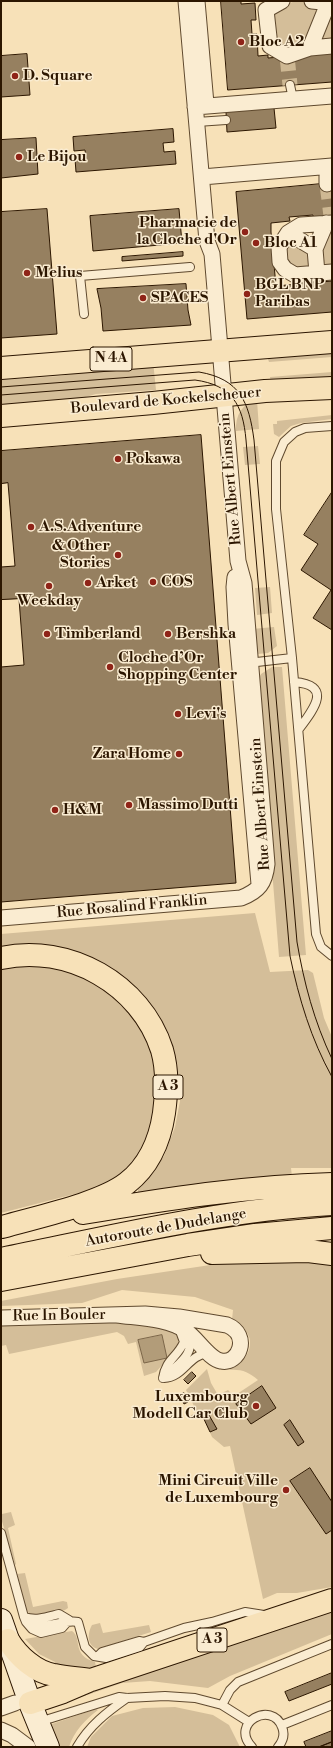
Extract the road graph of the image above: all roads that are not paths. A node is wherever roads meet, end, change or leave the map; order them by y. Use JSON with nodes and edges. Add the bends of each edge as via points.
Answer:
{"nodes":[{"id":1,"x":186,"y":1,"type":"edge"},
{"id":2,"x":197,"y":1,"type":"edge"},
{"id":3,"x":282,"y":1,"type":"edge"},
{"id":4,"x":312,"y":1,"type":"edge"},
{"id":5,"x":330,"y":3,"type":"edge"},
{"id":6,"x":332,"y":46,"type":"edge"},
{"id":7,"x":310,"y":48,"type":"junction"},
{"id":8,"x":332,"y":96,"type":"edge"},
{"id":9,"x":201,"y":114,"type":"junction"},
{"id":10,"x":226,"y":120,"type":"dead end"},
{"id":11,"x":328,"y":173,"type":"edge"},
{"id":12,"x":206,"y":177,"type":"junction"},
{"id":13,"x":330,"y":221,"type":"edge"},
{"id":14,"x":288,"y":233,"type":"junction"},
{"id":15,"x":315,"y":249,"type":"junction"},
{"id":16,"x":190,"y":267,"type":"dead end"},
{"id":17,"x":325,"y":272,"type":"edge"},
{"id":18,"x":84,"y":314,"type":"dead end"},
{"id":19,"x":331,"y":342,"type":"edge"},
{"id":20,"x":220,"y":350,"type":"junction"},
{"id":21,"x":1,"y":368,"type":"edge"},
{"id":22,"x":332,"y":388,"type":"edge"},
{"id":23,"x":224,"y":396,"type":"junction"},
{"id":24,"x":1,"y":416,"type":"edge"},
{"id":25,"x":332,"y":426,"type":"edge"},
{"id":26,"x":292,"y":658,"type":"junction"},
{"id":27,"x":245,"y":664,"type":"junction"},
{"id":28,"x":294,"y":682,"type":"junction"},
{"id":29,"x":298,"y":729,"type":"junction"},
{"id":30,"x":259,"y":887,"type":"joint"},
{"id":31,"x":1,"y":918,"type":"edge"},
{"id":32,"x":332,"y":956,"type":"edge"},
{"id":33,"x":1,"y":958,"type":"edge"},
{"id":34,"x":332,"y":1184,"type":"edge"},
{"id":35,"x":332,"y":1204,"type":"edge"},
{"id":36,"x":1,"y":1227,"type":"edge"},
{"id":37,"x":332,"y":1228,"type":"edge"},
{"id":38,"x":134,"y":1254,"type":"junction"},
{"id":39,"x":332,"y":1254,"type":"edge"},
{"id":40,"x":1,"y":1259,"type":"edge"},
{"id":41,"x":1,"y":1280,"type":"edge"},
{"id":42,"x":117,"y":1315,"type":"junction"},
{"id":43,"x":1,"y":1318,"type":"edge"},
{"id":44,"x":176,"y":1326,"type":"junction"},
{"id":45,"x":208,"y":1353,"type":"junction"},
{"id":46,"x":1,"y":1533,"type":"edge"},
{"id":47,"x":332,"y":1600,"type":"edge"},
{"id":48,"x":279,"y":1618,"type":"junction"},
{"id":49,"x":1,"y":1620,"type":"edge"},
{"id":50,"x":8,"y":1640,"type":"junction"},
{"id":51,"x":332,"y":1644,"type":"edge"},
{"id":52,"x":1,"y":1664,"type":"edge"},
{"id":53,"x":91,"y":1680,"type":"junction"},
{"id":54,"x":127,"y":1698,"type":"junction"},
{"id":55,"x":222,"y":1705,"type":"junction"},
{"id":56,"x":332,"y":1705,"type":"edge"},
{"id":57,"x":21,"y":1709,"type":"edge"},
{"id":58,"x":249,"y":1722,"type":"junction"},
{"id":59,"x":282,"y":1725,"type":"junction"},
{"id":60,"x":1,"y":1730,"type":"edge"},
{"id":61,"x":28,"y":1747,"type":"edge"},
{"id":62,"x":33,"y":1747,"type":"edge"},
{"id":63,"x":48,"y":1747,"type":"edge"},
{"id":64,"x":77,"y":1747,"type":"edge"},
{"id":65,"x":252,"y":1747,"type":"edge"},
{"id":66,"x":278,"y":1747,"type":"edge"}],
"edges":[{"from":1,"to":9,"type":"street"},
{"from":2,"to":9,"type":"street"},
{"from":3,"to":7,"type":"street","via":[[266,10],[270,46],[287,56]]},
{"from":4,"to":5,"type":"street"},
{"from":5,"to":7,"type":"street"},
{"from":6,"to":7,"type":"street"},
{"from":8,"to":9,"type":"street","via":[[292,92]]},
{"from":9,"to":10,"type":"lane"},
{"from":9,"to":12,"type":"street","name":"Rue Albert Einstein"},
{"from":11,"to":12,"type":"street"},
{"from":12,"to":20,"type":"street","name":"Rue Albert Einstein","via":[[217,241],[212,254]]},
{"from":13,"to":14,"type":"street","via":[[301,225]]},
{"from":13,"to":15,"type":"street"},
{"from":14,"to":15,"type":"street"},
{"from":14,"to":17,"type":"street","via":[[279,247],[280,262],[285,269],[295,275]]},
{"from":15,"to":17,"type":"street"},
{"from":16,"to":18,"type":"lane","via":[[80,276]]},
{"from":19,"to":20,"type":"main road","number":"N 4A"},
{"from":20,"to":21,"type":"main road","number":"N 4A"},
{"from":20,"to":23,"type":"street","name":"Rue Albert Einstein"},
{"from":22,"to":23,"type":"main road","name":"Boulevard de Kockelscheuer"},
{"from":23,"to":24,"type":"main road","name":"Boulevard de Kockelscheuer"},
{"from":23,"to":27,"type":"street","name":"Rue Albert Einstein","via":[[238,561],[234,587]]},
{"from":25,"to":26,"type":"lane","via":[[305,428],[295,432],[284,442],[276,461],[276,509]]},
{"from":26,"to":27,"type":"lane"},
{"from":26,"to":28,"type":"lane"},
{"from":27,"to":30,"type":"street","name":"Rue Albert Einstein","via":[[267,864],[266,878]]},
{"from":28,"to":29,"type":"lane"},
{"from":28,"to":29,"type":"lane","via":[[314,686],[319,695],[317,705]]},
{"from":29,"to":32,"type":"lane","via":[[316,934],[321,947]]},
{"from":30,"to":31,"type":"street","name":"Rue Rosalind Franklin","via":[[241,898]]},
{"from":33,"to":36,"type":"main road","number":"A 3","via":[[40,955],[66,959],[92,968],[115,985],[134,1001],[150,1023],[162,1050],[168,1087],[162,1126],[155,1149],[138,1173],[126,1184],[88,1202]]},
{"from":34,"to":36,"type":"main road","number":"A 3","via":[[295,1185],[162,1200]]},
{"from":35,"to":40,"type":"main road","name":"Autoroute de Dudelange","via":[[182,1223]]},
{"from":37,"to":38,"type":"main road","name":"Autoroute de Dudelange","via":[[255,1234]]},
{"from":38,"to":39,"type":"main road","via":[[308,1251]]},
{"from":38,"to":41,"type":"main road","name":"Autoroute de Dudelange"},
{"from":42,"to":43,"type":"street","name":"Rue In Bouler"},
{"from":42,"to":44,"type":"street","name":"Rue In Bouler"},
{"from":42,"to":45,"type":"street","name":"Rue In Bouler","via":[[179,1317],[227,1325],[238,1332],[240,1350],[232,1358],[222,1362]]},
{"from":44,"to":45,"type":"street","name":"Rue In Bouler","via":[[194,1337]]},
{"from":44,"to":45,"type":"lane","via":[[184,1342],[165,1368],[164,1378],[176,1375],[195,1356]]},
{"from":46,"to":48,"type":"lane","via":[[24,1617],[40,1625],[69,1620],[78,1622],[85,1647],[94,1656],[245,1612]]},
{"from":47,"to":48,"type":"main road","number":"A 3"},
{"from":48,"to":53,"type":"main road","number":"A 3"},
{"from":49,"to":50,"type":"main road"},
{"from":50,"to":53,"type":"main road","number":"A 3","via":[[16,1652],[44,1673]]},
{"from":50,"to":57,"type":"main road"},
{"from":51,"to":55,"type":"lane","via":[[238,1682]]},
{"from":52,"to":57,"type":"main road"},
{"from":53,"to":57,"type":"main road","number":"A 3"},
{"from":54,"to":55,"type":"lane","via":[[195,1698]]},
{"from":54,"to":57,"type":"lane"},
{"from":54,"to":64,"type":"lane","via":[[107,1712],[85,1734]]},
{"from":55,"to":58,"type":"lane"},
{"from":56,"to":59,"type":"lane"},
{"from":57,"to":62,"type":"main road"},
{"from":57,"to":63,"type":"main road"},
{"from":58,"to":59,"type":"lane","via":[[264,1714],[275,1718]]},
{"from":58,"to":65,"type":"lane","via":[[246,1726],[246,1736]]},
{"from":59,"to":66,"type":"lane","via":[[284,1735]]},
{"from":60,"to":61,"type":"street"}]}
